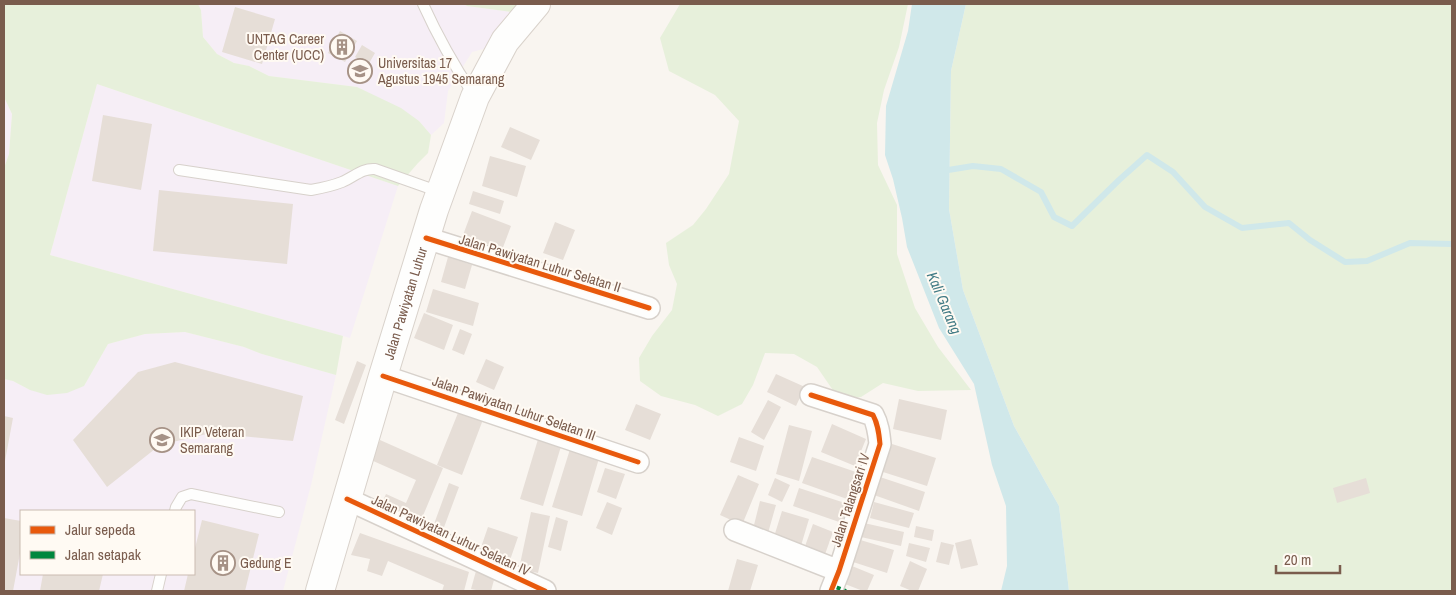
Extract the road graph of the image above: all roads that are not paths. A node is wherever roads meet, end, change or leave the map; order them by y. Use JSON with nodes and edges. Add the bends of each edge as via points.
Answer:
{"nodes":[{"id":1,"x":423,"y":4,"type":"edge"},
{"id":2,"x":536,"y":4,"type":"edge"},
{"id":3,"x":475,"y":97,"type":"junction"},
{"id":4,"x":179,"y":170,"type":"dead end"},
{"id":5,"x":441,"y":193,"type":"junction"},
{"id":6,"x":426,"y":238,"type":"junction"},
{"id":7,"x":648,"y":308,"type":"dead end"},
{"id":8,"x":383,"y":376,"type":"junction"},
{"id":9,"x":811,"y":395,"type":"dead end"},
{"id":10,"x":638,"y":462,"type":"dead end"},
{"id":11,"x":347,"y":499,"type":"junction"},
{"id":12,"x":175,"y":510,"type":"edge"},
{"id":13,"x":279,"y":512,"type":"dead end"},
{"id":14,"x":735,"y":530,"type":"dead end"},
{"id":15,"x":161,"y":575,"type":"edge"},
{"id":16,"x":837,"y":585,"type":"edge"},
{"id":17,"x":157,"y":591,"type":"edge"},
{"id":18,"x":320,"y":591,"type":"edge"},
{"id":19,"x":545,"y":591,"type":"edge"}],
"edges":[{"from":1,"to":3,"type":"lane","via":[[439,40]]},
{"from":2,"to":3,"type":"main road","name":"Jalan Pawiyatan Luhur","via":[[505,41]]},
{"from":3,"to":5,"type":"main road","name":"Jalan Pawiyatan Luhur"},
{"from":4,"to":5,"type":"lane","via":[[310,190],[328,188],[368,168]]},
{"from":5,"to":6,"type":"main road","name":"Jalan Pawiyatan Luhur"},
{"from":6,"to":7,"type":"street","name":"Jalan Pawiyatan Luhur Selatan II"},
{"from":6,"to":8,"type":"main road","name":"Jalan Pawiyatan Luhur"},
{"from":8,"to":10,"type":"street","name":"Jalan Pawiyatan Luhur Selatan III"},
{"from":8,"to":11,"type":"main road","name":"Jalan Pawiyatan Luhur"},
{"from":9,"to":16,"type":"street","name":"Jalan Talangsari IV","via":[[873,415],[877,422],[880,444]]},
{"from":11,"to":18,"type":"main road","name":"Jalan Pawiyatan Luhur"},
{"from":11,"to":19,"type":"street","name":"Jalan Pawiyatan Luhur Selatan IV"},
{"from":12,"to":13,"type":"lane","via":[[182,497],[191,494]]},
{"from":14,"to":16,"type":"street"},
{"from":15,"to":17,"type":"lane"}]}
